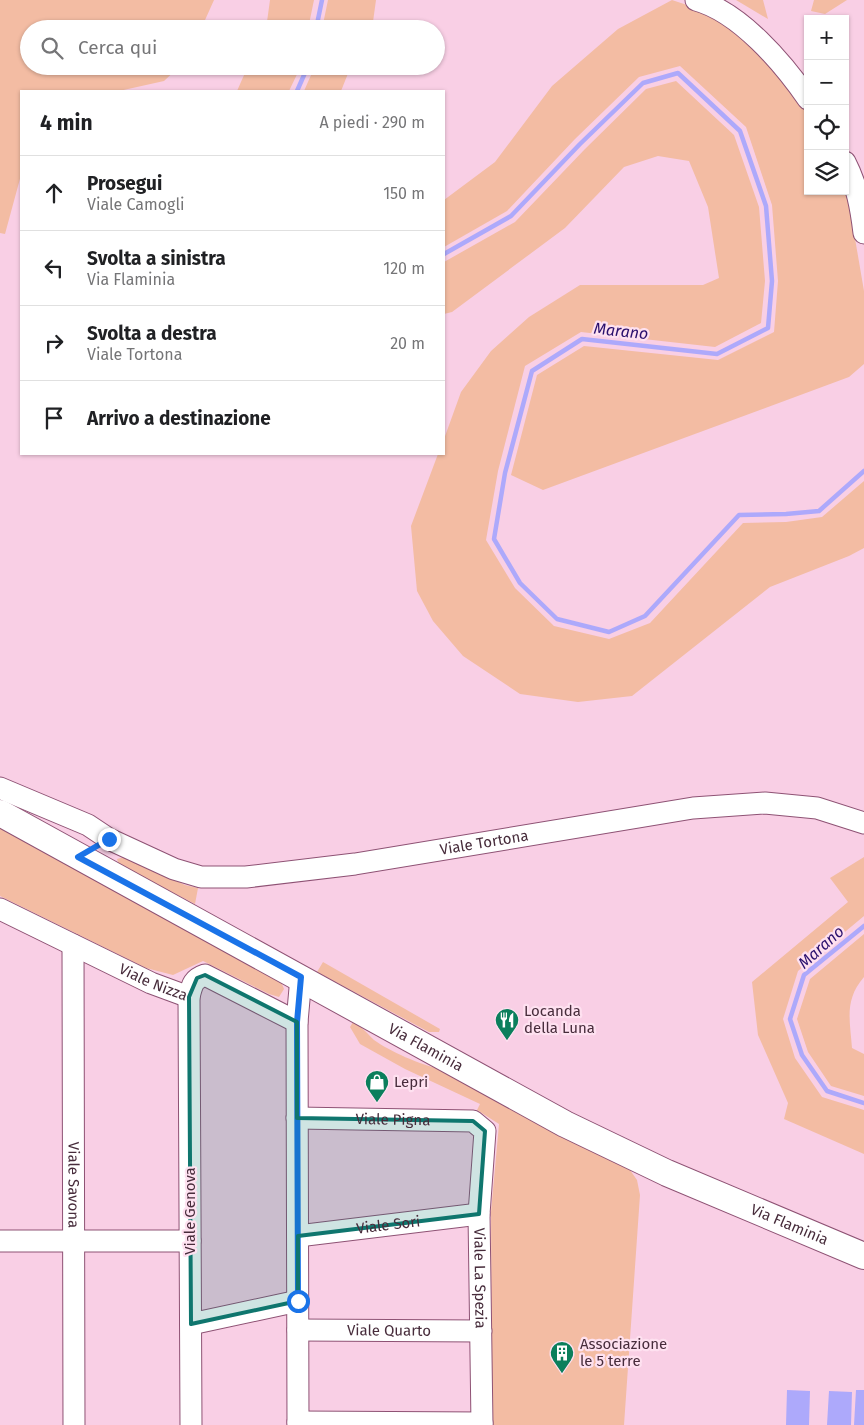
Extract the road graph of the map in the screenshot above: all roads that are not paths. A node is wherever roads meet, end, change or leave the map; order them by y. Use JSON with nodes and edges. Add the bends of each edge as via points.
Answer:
{"nodes":[{"id":1,"x":696,"y":0,"type":"edge"},
{"id":2,"x":804,"y":93,"type":"edge"},
{"id":3,"x":849,"y":170,"type":"edge"},
{"id":4,"x":864,"y":233,"type":"edge"},
{"id":5,"x":0,"y":788,"type":"edge"},
{"id":6,"x":0,"y":813,"type":"edge"},
{"id":7,"x":864,"y":823,"type":"edge"},
{"id":8,"x":109,"y":839,"type":"junction"},
{"id":9,"x":78,"y":857,"type":"junction"},
{"id":10,"x":0,"y":909,"type":"edge"},
{"id":11,"x":74,"y":945,"type":"junction"},
{"id":12,"x":301,"y":977,"type":"junction"},
{"id":13,"x":190,"y":997,"type":"junction"},
{"id":14,"x":297,"y":1022,"type":"junction"},
{"id":15,"x":297,"y":1118,"type":"junction"},
{"id":16,"x":485,"y":1131,"type":"joint"},
{"id":17,"x":479,"y":1214,"type":"junction"},
{"id":18,"x":298,"y":1236,"type":"junction"},
{"id":19,"x":0,"y":1241,"type":"edge"},
{"id":20,"x":74,"y":1241,"type":"junction"},
{"id":21,"x":190,"y":1241,"type":"junction"},
{"id":22,"x":864,"y":1256,"type":"edge"},
{"id":23,"x":298,"y":1301,"type":"junction"},
{"id":24,"x":191,"y":1324,"type":"junction"},
{"id":25,"x":298,"y":1330,"type":"junction"},
{"id":26,"x":481,"y":1331,"type":"junction"},
{"id":27,"x":298,"y":1423,"type":"edge"},
{"id":28,"x":482,"y":1424,"type":"edge"},
{"id":29,"x":74,"y":1425,"type":"edge"},
{"id":30,"x":191,"y":1425,"type":"edge"}],
"edges":[{"from":1,"to":2,"type":"street","via":[[743,26],[774,56]]},
{"from":3,"to":4,"type":"street","via":[[854,180]]},
{"from":5,"to":8,"type":"street","name":"Viale Tortona","via":[[88,825]]},
{"from":6,"to":9,"type":"main road","name":"Via Flaminia"},
{"from":7,"to":8,"type":"street","name":"Viale Tortona","via":[[817,808],[774,804],[694,808],[355,864],[246,877],[201,877],[174,869]]},
{"from":8,"to":9,"type":"street"},
{"from":9,"to":12,"type":"main road","name":"Via Flaminia"},
{"from":10,"to":11,"type":"street","name":"Viale Nizza"},
{"from":11,"to":13,"type":"street","name":"Viale Nizza","via":[[151,983]]},
{"from":11,"to":20,"type":"street","name":"Viale Savona"},
{"from":12,"to":14,"type":"street"},
{"from":12,"to":22,"type":"main road","name":"Via Flaminia","via":[[565,1124],[667,1173]]},
{"from":13,"to":14,"type":"street","name":"Viale Nizza","via":[[196,978],[205,975]]},
{"from":13,"to":21,"type":"street","name":"Viale Genova"},
{"from":14,"to":15,"type":"street"},
{"from":15,"to":16,"type":"street","name":"Viale Pigna","via":[[473,1120]]},
{"from":15,"to":18,"type":"street"},
{"from":16,"to":17,"type":"street","name":"Viale La Spezia"},
{"from":17,"to":18,"type":"street","name":"Viale Sori"},
{"from":17,"to":26,"type":"street","name":"Viale La Spezia"},
{"from":18,"to":23,"type":"street"},
{"from":19,"to":20,"type":"street"},
{"from":20,"to":21,"type":"street"},
{"from":20,"to":29,"type":"street","name":"Viale Savona"},
{"from":21,"to":24,"type":"street","name":"Viale Genova"},
{"from":23,"to":24,"type":"street"},
{"from":23,"to":25,"type":"street"},
{"from":24,"to":30,"type":"street","name":"Viale Genova"},
{"from":25,"to":26,"type":"street","name":"Viale Quarto"},
{"from":25,"to":27,"type":"street"},
{"from":26,"to":28,"type":"street","name":"Viale La Spezia"},
{"from":27,"to":28,"type":"street"}]}
